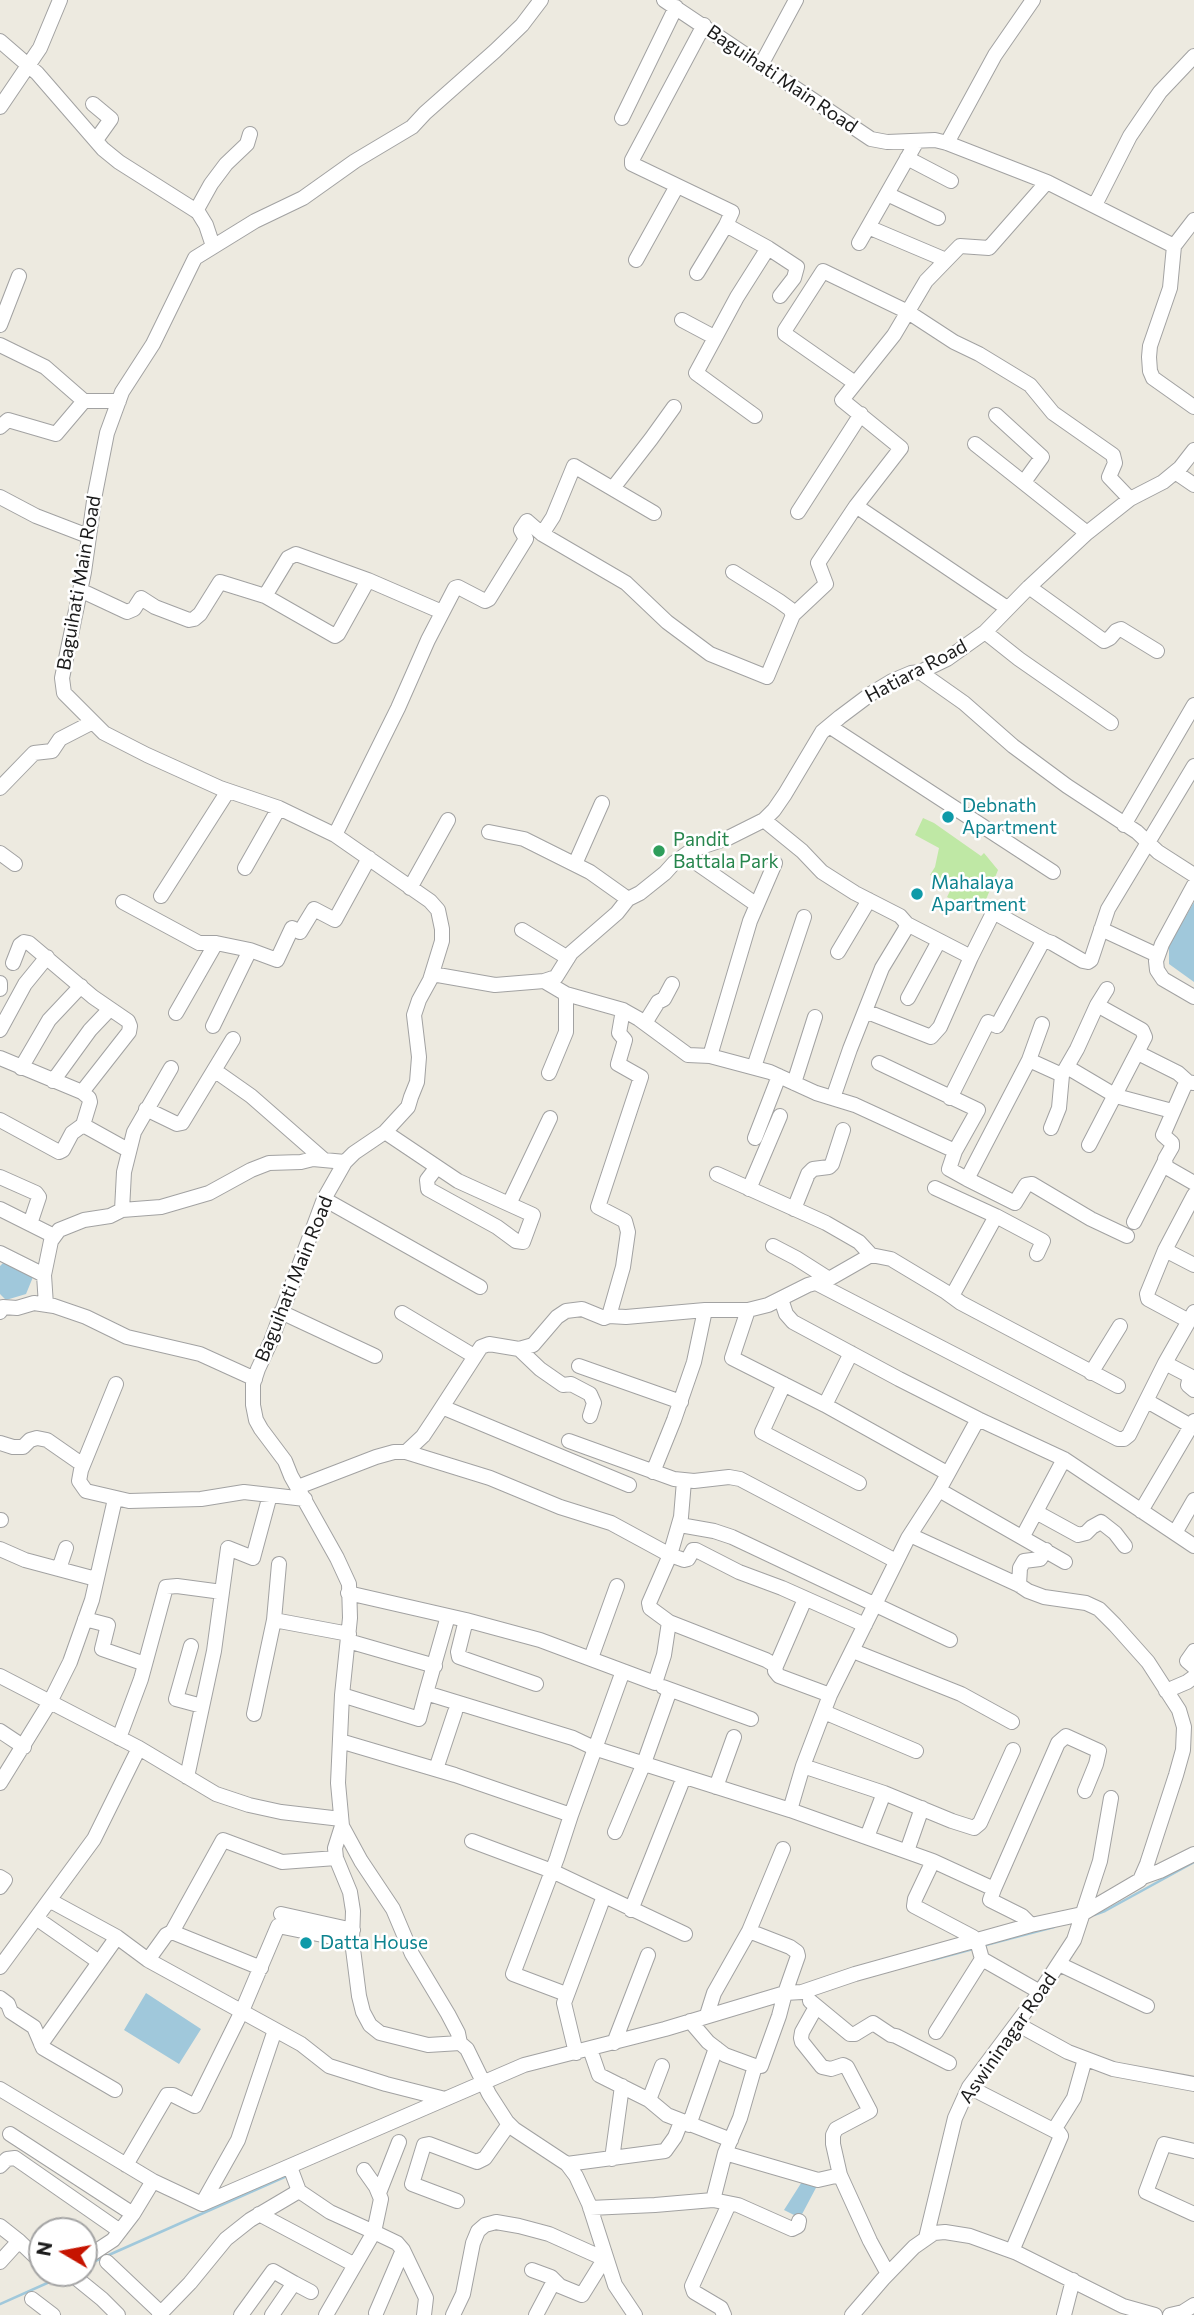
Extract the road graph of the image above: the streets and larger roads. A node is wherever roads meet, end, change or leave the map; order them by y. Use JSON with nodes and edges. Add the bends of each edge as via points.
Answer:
{"nodes":[{"id":1,"x":60,"y":0,"type":"edge"},
{"id":2,"x":541,"y":0,"type":"edge"},
{"id":3,"x":796,"y":0,"type":"edge"},
{"id":4,"x":1033,"y":0,"type":"edge"},
{"id":5,"x":670,"y":4,"type":"edge"},
{"id":6,"x":705,"y":25,"type":"junction"},
{"id":7,"x":0,"y":41,"type":"edge"},
{"id":8,"x":1194,"y":56,"type":"edge"},
{"id":9,"x":761,"y":65,"type":"junction"},
{"id":10,"x":29,"y":66,"type":"junction"},
{"id":11,"x":93,"y":104,"type":"dead end"},
{"id":12,"x":0,"y":107,"type":"edge"},
{"id":13,"x":622,"y":118,"type":"dead end"},
{"id":14,"x":250,"y":134,"type":"dead end"},
{"id":15,"x":96,"y":141,"type":"junction"},
{"id":16,"x":917,"y":141,"type":"junction"},
{"id":17,"x":947,"y":143,"type":"junction"},
{"id":18,"x":907,"y":158,"type":"junction"},
{"id":19,"x":951,"y":181,"type":"dead end"},
{"id":20,"x":1047,"y":182,"type":"junction"},
{"id":21,"x":677,"y":186,"type":"junction"},
{"id":22,"x":887,"y":194,"type":"junction"},
{"id":23,"x":1095,"y":205,"type":"junction"},
{"id":24,"x":196,"y":211,"type":"junction"},
{"id":25,"x":938,"y":218,"type":"dead end"},
{"id":26,"x":1194,"y":220,"type":"edge"},
{"id":27,"x":726,"y":225,"type":"junction"},
{"id":28,"x":868,"y":227,"type":"junction"},
{"id":29,"x":859,"y":243,"type":"dead end"},
{"id":30,"x":213,"y":246,"type":"junction"},
{"id":31,"x":1174,"y":246,"type":"junction"},
{"id":32,"x":768,"y":248,"type":"junction"},
{"id":33,"x":636,"y":260,"type":"dead end"},
{"id":34,"x":946,"y":260,"type":"junction"},
{"id":35,"x":697,"y":273,"type":"dead end"},
{"id":36,"x":19,"y":276,"type":"dead end"},
{"id":37,"x":780,"y":296,"type":"dead end"},
{"id":38,"x":908,"y":312,"type":"junction"},
{"id":39,"x":682,"y":320,"type":"dead end"},
{"id":40,"x":0,"y":326,"type":"edge"},
{"id":41,"x":714,"y":337,"type":"junction"},
{"id":42,"x":0,"y":345,"type":"edge"},
{"id":43,"x":855,"y":383,"type":"junction"},
{"id":44,"x":83,"y":401,"type":"junction"},
{"id":45,"x":119,"y":401,"type":"junction"},
{"id":46,"x":674,"y":407,"type":"dead end"},
{"id":47,"x":1194,"y":407,"type":"edge"},
{"id":48,"x":861,"y":414,"type":"junction"},
{"id":49,"x":996,"y":415,"type":"dead end"},
{"id":50,"x":755,"y":416,"type":"dead end"},
{"id":51,"x":0,"y":427,"type":"edge"},
{"id":52,"x":975,"y":444,"type":"dead end"},
{"id":53,"x":1194,"y":450,"type":"edge"},
{"id":54,"x":1175,"y":472,"type":"junction"},
{"id":55,"x":1024,"y":482,"type":"junction"},
{"id":56,"x":1194,"y":485,"type":"edge"},
{"id":57,"x":612,"y":488,"type":"junction"},
{"id":58,"x":0,"y":497,"type":"edge"},
{"id":59,"x":1130,"y":499,"type":"junction"},
{"id":60,"x":856,"y":506,"type":"junction"},
{"id":61,"x":797,"y":512,"type":"dead end"},
{"id":62,"x":654,"y":513,"type":"dead end"},
{"id":63,"x":1087,"y":533,"type":"junction"},
{"id":64,"x":542,"y":534,"type":"junction"},
{"id":65,"x":88,"y":536,"type":"junction"},
{"id":66,"x":733,"y":572,"type":"dead end"},
{"id":67,"x":368,"y":580,"type":"junction"},
{"id":68,"x":1029,"y":587,"type":"junction"},
{"id":69,"x":80,"y":590,"type":"junction"},
{"id":70,"x":265,"y":596,"type":"junction"},
{"id":71,"x":1007,"y":608,"type":"junction"},
{"id":72,"x":442,"y":612,"type":"junction"},
{"id":73,"x":793,"y":615,"type":"junction"},
{"id":74,"x":985,"y":632,"type":"junction"},
{"id":75,"x":1157,"y":651,"type":"dead end"},
{"id":76,"x":920,"y":672,"type":"junction"},
{"id":77,"x":1194,"y":705,"type":"edge"},
{"id":78,"x":93,"y":722,"type":"junction"},
{"id":79,"x":1111,"y":723,"type":"dead end"},
{"id":80,"x":830,"y":726,"type":"junction"},
{"id":81,"x":1194,"y":766,"type":"edge"},
{"id":82,"x":0,"y":788,"type":"edge"},
{"id":83,"x":228,"y":791,"type":"junction"},
{"id":84,"x":601,"y":803,"type":"dead end"},
{"id":85,"x":279,"y":808,"type":"junction"},
{"id":86,"x":448,"y":820,"type":"dead end"},
{"id":87,"x":764,"y":820,"type":"junction"},
{"id":88,"x":1124,"y":825,"type":"junction"},
{"id":89,"x":489,"y":832,"type":"dead end"},
{"id":90,"x":334,"y":835,"type":"junction"},
{"id":91,"x":1149,"y":843,"type":"junction"},
{"id":92,"x":0,"y":853,"type":"edge"},
{"id":93,"x":685,"y":855,"type":"junction"},
{"id":94,"x":369,"y":858,"type":"junction"},
{"id":95,"x":775,"y":863,"type":"dead end"},
{"id":96,"x":15,"y":864,"type":"dead end"},
{"id":97,"x":575,"y":864,"type":"junction"},
{"id":98,"x":245,"y":868,"type":"dead end"},
{"id":99,"x":1053,"y":872,"type":"dead end"},
{"id":100,"x":1194,"y":874,"type":"edge"},
{"id":101,"x":1194,"y":885,"type":"edge"},
{"id":102,"x":410,"y":888,"type":"junction"},
{"id":103,"x":162,"y":896,"type":"dead end"},
{"id":104,"x":628,"y":899,"type":"junction"},
{"id":105,"x":869,"y":900,"type":"junction"},
{"id":106,"x":123,"y":902,"type":"dead end"},
{"id":107,"x":757,"y":905,"type":"junction"},
{"id":108,"x":804,"y":918,"type":"dead end"},
{"id":109,"x":907,"y":924,"type":"junction"},
{"id":110,"x":1101,"y":929,"type":"junction"},
{"id":111,"x":522,"y":930,"type":"dead end"},
{"id":112,"x":939,"y":941,"type":"junction"},
{"id":113,"x":1046,"y":941,"type":"junction"},
{"id":114,"x":216,"y":943,"type":"junction"},
{"id":115,"x":250,"y":950,"type":"junction"},
{"id":116,"x":838,"y":952,"type":"dead end"},
{"id":117,"x":1157,"y":954,"type":"junction"},
{"id":118,"x":47,"y":957,"type":"junction"},
{"id":119,"x":971,"y":957,"type":"junction"},
{"id":120,"x":568,"y":958,"type":"junction"},
{"id":121,"x":13,"y":963,"type":"dead end"},
{"id":122,"x":432,"y":974,"type":"junction"},
{"id":123,"x":544,"y":981,"type":"junction"},
{"id":124,"x":0,"y":983,"type":"edge"},
{"id":125,"x":672,"y":984,"type":"dead end"},
{"id":126,"x":80,"y":986,"type":"junction"},
{"id":127,"x":0,"y":989,"type":"edge"},
{"id":128,"x":1107,"y":989,"type":"dead end"},
{"id":129,"x":566,"y":994,"type":"junction"},
{"id":130,"x":1194,"y":997,"type":"edge"},
{"id":131,"x":908,"y":998,"type":"dead end"},
{"id":132,"x":1097,"y":1005,"type":"junction"},
{"id":133,"x":109,"y":1010,"type":"junction"},
{"id":134,"x":623,"y":1010,"type":"junction"},
{"id":135,"x":865,"y":1011,"type":"junction"},
{"id":136,"x":176,"y":1013,"type":"dead end"},
{"id":137,"x":815,"y":1017,"type":"dead end"},
{"id":138,"x":645,"y":1023,"type":"junction"},
{"id":139,"x":1042,"y":1024,"type":"dead end"},
{"id":140,"x":213,"y":1026,"type":"dead end"},
{"id":141,"x":0,"y":1030,"type":"edge"},
{"id":142,"x":233,"y":1039,"type":"dead end"},
{"id":143,"x":1138,"y":1053,"type":"junction"},
{"id":144,"x":710,"y":1056,"type":"junction"},
{"id":145,"x":0,"y":1058,"type":"edge"},
{"id":146,"x":1029,"y":1060,"type":"junction"},
{"id":147,"x":879,"y":1063,"type":"dead end"},
{"id":148,"x":754,"y":1067,"type":"junction"},
{"id":149,"x":21,"y":1068,"type":"junction"},
{"id":150,"x":171,"y":1068,"type":"dead end"},
{"id":151,"x":214,"y":1070,"type":"junction"},
{"id":152,"x":1064,"y":1071,"type":"junction"},
{"id":153,"x":549,"y":1073,"type":"dead end"},
{"id":154,"x":779,"y":1076,"type":"junction"},
{"id":155,"x":53,"y":1081,"type":"junction"},
{"id":156,"x":1191,"y":1082,"type":"edge"},
{"id":157,"x":794,"y":1083,"type":"junction"},
{"id":158,"x":82,"y":1092,"type":"junction"},
{"id":159,"x":1116,"y":1096,"type":"junction"},
{"id":160,"x":833,"y":1098,"type":"junction"},
{"id":161,"x":950,"y":1098,"type":"junction"},
{"id":162,"x":146,"y":1109,"type":"junction"},
{"id":163,"x":1172,"y":1111,"type":"junction"},
{"id":164,"x":780,"y":1116,"type":"dead end"},
{"id":165,"x":550,"y":1118,"type":"dead end"},
{"id":166,"x":0,"y":1120,"type":"edge"},
{"id":167,"x":83,"y":1125,"type":"junction"},
{"id":168,"x":1051,"y":1128,"type":"dead end"},
{"id":169,"x":843,"y":1130,"type":"dead end"},
{"id":170,"x":385,"y":1132,"type":"junction"},
{"id":171,"x":755,"y":1138,"type":"dead end"},
{"id":172,"x":1089,"y":1146,"type":"dead end"},
{"id":173,"x":128,"y":1150,"type":"junction"},
{"id":174,"x":955,"y":1151,"type":"junction"},
{"id":175,"x":323,"y":1159,"type":"junction"},
{"id":176,"x":345,"y":1162,"type":"junction"},
{"id":177,"x":1164,"y":1163,"type":"junction"},
{"id":178,"x":437,"y":1167,"type":"junction"},
{"id":179,"x":717,"y":1174,"type":"dead end"},
{"id":180,"x":0,"y":1177,"type":"edge"},
{"id":181,"x":967,"y":1179,"type":"junction"},
{"id":182,"x":1194,"y":1183,"type":"edge"},
{"id":183,"x":935,"y":1188,"type":"dead end"},
{"id":184,"x":749,"y":1189,"type":"junction"},
{"id":185,"x":1194,"y":1195,"type":"edge"},
{"id":186,"x":324,"y":1199,"type":"junction"},
{"id":187,"x":1015,"y":1203,"type":"junction"},
{"id":188,"x":509,"y":1204,"type":"junction"},
{"id":189,"x":0,"y":1209,"type":"edge"},
{"id":190,"x":794,"y":1209,"type":"junction"},
{"id":191,"x":122,"y":1210,"type":"junction"},
{"id":192,"x":1001,"y":1219,"type":"junction"},
{"id":193,"x":1134,"y":1222,"type":"dead end"},
{"id":194,"x":30,"y":1224,"type":"junction"},
{"id":195,"x":54,"y":1236,"type":"junction"},
{"id":196,"x":1127,"y":1236,"type":"dead end"},
{"id":197,"x":773,"y":1246,"type":"dead end"},
{"id":198,"x":1165,"y":1250,"type":"junction"},
{"id":199,"x":0,"y":1253,"type":"edge"},
{"id":200,"x":1037,"y":1254,"type":"dead end"},
{"id":201,"x":870,"y":1255,"type":"junction"},
{"id":202,"x":1194,"y":1265,"type":"edge"},
{"id":203,"x":44,"y":1275,"type":"junction"},
{"id":204,"x":822,"y":1281,"type":"junction"},
{"id":205,"x":480,"y":1287,"type":"dead end"},
{"id":206,"x":952,"y":1296,"type":"junction"},
{"id":207,"x":780,"y":1298,"type":"junction"},
{"id":208,"x":46,"y":1305,"type":"junction"},
{"id":209,"x":1,"y":1308,"type":"edge"},
{"id":210,"x":705,"y":1310,"type":"junction"},
{"id":211,"x":748,"y":1310,"type":"junction"},
{"id":212,"x":281,"y":1312,"type":"junction"},
{"id":213,"x":402,"y":1313,"type":"dead end"},
{"id":214,"x":609,"y":1315,"type":"junction"},
{"id":215,"x":1191,"y":1322,"type":"edge"},
{"id":216,"x":1119,"y":1326,"type":"dead end"},
{"id":217,"x":519,"y":1349,"type":"junction"},
{"id":218,"x":851,"y":1353,"type":"junction"},
{"id":219,"x":375,"y":1356,"type":"dead end"},
{"id":220,"x":474,"y":1356,"type":"junction"},
{"id":221,"x":1165,"y":1363,"type":"junction"},
{"id":222,"x":579,"y":1366,"type":"dead end"},
{"id":223,"x":1091,"y":1373,"type":"junction"},
{"id":224,"x":255,"y":1379,"type":"junction"},
{"id":225,"x":116,"y":1384,"type":"dead end"},
{"id":226,"x":784,"y":1384,"type":"junction"},
{"id":227,"x":1118,"y":1386,"type":"dead end"},
{"id":228,"x":1194,"y":1390,"type":"edge"},
{"id":229,"x":1147,"y":1401,"type":"junction"},
{"id":230,"x":681,"y":1402,"type":"junction"},
{"id":231,"x":825,"y":1405,"type":"junction"},
{"id":232,"x":442,"y":1407,"type":"junction"},
{"id":233,"x":590,"y":1416,"type":"dead end"},
{"id":234,"x":978,"y":1419,"type":"junction"},
{"id":235,"x":1192,"y":1424,"type":"edge"},
{"id":236,"x":569,"y":1441,"type":"dead end"},
{"id":237,"x":0,"y":1443,"type":"edge"},
{"id":238,"x":406,"y":1452,"type":"junction"},
{"id":239,"x":1064,"y":1459,"type":"junction"},
{"id":240,"x":83,"y":1465,"type":"junction"},
{"id":241,"x":653,"y":1472,"type":"junction"},
{"id":242,"x":947,"y":1473,"type":"junction"},
{"id":243,"x":684,"y":1481,"type":"junction"},
{"id":244,"x":859,"y":1483,"type":"dead end"},
{"id":245,"x":629,"y":1486,"type":"dead end"},
{"id":246,"x":939,"y":1490,"type":"junction"},
{"id":247,"x":301,"y":1493,"type":"junction"},
{"id":248,"x":270,"y":1495,"type":"junction"},
{"id":249,"x":115,"y":1499,"type":"junction"},
{"id":250,"x":1194,"y":1500,"type":"edge"},
{"id":251,"x":1141,"y":1511,"type":"junction"},
{"id":252,"x":1036,"y":1513,"type":"junction"},
{"id":253,"x":680,"y":1525,"type":"junction"},
{"id":254,"x":1175,"y":1533,"type":"junction"},
{"id":255,"x":910,"y":1535,"type":"junction"},
{"id":256,"x":1023,"y":1536,"type":"junction"},
{"id":257,"x":1125,"y":1546,"type":"dead end"},
{"id":258,"x":1194,"y":1546,"type":"edge"},
{"id":259,"x":65,"y":1548,"type":"dead end"},
{"id":260,"x":0,"y":1549,"type":"edge"},
{"id":261,"x":1046,"y":1550,"type":"junction"},
{"id":262,"x":670,"y":1555,"type":"junction"},
{"id":263,"x":896,"y":1560,"type":"junction"},
{"id":264,"x":1065,"y":1562,"type":"dead end"},
{"id":265,"x":279,"y":1564,"type":"dead end"},
{"id":266,"x":59,"y":1569,"type":"junction"},
{"id":267,"x":96,"y":1578,"type":"junction"},
{"id":268,"x":1019,"y":1585,"type":"junction"},
{"id":269,"x":617,"y":1586,"type":"dead end"},
{"id":270,"x":222,"y":1592,"type":"junction"},
{"id":271,"x":348,"y":1593,"type":"junction"},
{"id":272,"x":805,"y":1599,"type":"junction"},
{"id":273,"x":874,"y":1604,"type":"junction"},
{"id":274,"x":448,"y":1616,"type":"junction"},
{"id":275,"x":85,"y":1619,"type":"junction"},
{"id":276,"x":274,"y":1620,"type":"junction"},
{"id":277,"x":466,"y":1620,"type":"junction"},
{"id":278,"x":669,"y":1622,"type":"junction"},
{"id":279,"x":865,"y":1625,"type":"junction"},
{"id":280,"x":349,"y":1637,"type":"junction"},
{"id":281,"x":950,"y":1640,"type":"dead end"},
{"id":282,"x":191,"y":1646,"type":"dead end"},
{"id":283,"x":853,"y":1651,"type":"junction"},
{"id":284,"x":1194,"y":1651,"type":"edge"},
{"id":285,"x":591,"y":1658,"type":"junction"},
{"id":286,"x":145,"y":1664,"type":"junction"},
{"id":287,"x":435,"y":1666,"type":"junction"},
{"id":288,"x":776,"y":1666,"type":"junction"},
{"id":289,"x":1194,"y":1667,"type":"edge"},
{"id":290,"x":623,"y":1671,"type":"junction"},
{"id":291,"x":0,"y":1676,"type":"edge"},
{"id":292,"x":1194,"y":1677,"type":"edge"},
{"id":293,"x":655,"y":1683,"type":"junction"},
{"id":294,"x":536,"y":1684,"type":"dead end"},
{"id":295,"x":670,"y":1690,"type":"junction"},
{"id":296,"x":1166,"y":1691,"type":"junction"},
{"id":297,"x":426,"y":1693,"type":"junction"},
{"id":298,"x":342,"y":1695,"type":"junction"},
{"id":299,"x":830,"y":1695,"type":"junction"},
{"id":300,"x":50,"y":1702,"type":"junction"},
{"id":301,"x":202,"y":1706,"type":"junction"},
{"id":302,"x":455,"y":1712,"type":"dead end"},
{"id":303,"x":824,"y":1712,"type":"junction"},
{"id":304,"x":254,"y":1714,"type":"dead end"},
{"id":305,"x":751,"y":1719,"type":"dead end"},
{"id":306,"x":1012,"y":1722,"type":"dead end"},
{"id":307,"x":0,"y":1731,"type":"edge"},
{"id":308,"x":734,"y":1737,"type":"dead end"},
{"id":309,"x":119,"y":1738,"type":"junction"},
{"id":310,"x":340,"y":1741,"type":"junction"},
{"id":311,"x":24,"y":1747,"type":"junction"},
{"id":312,"x":139,"y":1748,"type":"junction"},
{"id":313,"x":594,"y":1748,"type":"junction"},
{"id":314,"x":1013,"y":1750,"type":"dead end"},
{"id":315,"x":916,"y":1751,"type":"dead end"},
{"id":316,"x":644,"y":1763,"type":"junction"},
{"id":317,"x":803,"y":1766,"type":"junction"},
{"id":318,"x":436,"y":1769,"type":"junction"},
{"id":319,"x":187,"y":1777,"type":"junction"},
{"id":320,"x":684,"y":1777,"type":"junction"},
{"id":321,"x":0,"y":1783,"type":"edge"},
{"id":322,"x":716,"y":1787,"type":"junction"},
{"id":323,"x":1085,"y":1791,"type":"dead end"},
{"id":324,"x":884,"y":1793,"type":"junction"},
{"id":325,"x":1111,"y":1798,"type":"dead end"},
{"id":326,"x":922,"y":1808,"type":"junction"},
{"id":327,"x":790,"y":1810,"type":"junction"},
{"id":328,"x":571,"y":1815,"type":"junction"},
{"id":329,"x":341,"y":1823,"type":"junction"},
{"id":330,"x":615,"y":1832,"type":"dead end"},
{"id":331,"x":867,"y":1837,"type":"junction"},
{"id":332,"x":472,"y":1841,"type":"dead end"},
{"id":333,"x":783,"y":1849,"type":"dead end"},
{"id":334,"x":907,"y":1850,"type":"junction"},
{"id":335,"x":1194,"y":1854,"type":"edge"},
{"id":336,"x":336,"y":1858,"type":"junction"},
{"id":337,"x":933,"y":1861,"type":"junction"},
{"id":338,"x":552,"y":1871,"type":"junction"},
{"id":339,"x":0,"y":1877,"type":"edge"},
{"id":340,"x":1143,"y":1877,"type":"junction"},
{"id":341,"x":0,"y":1887,"type":"edge"},
{"id":342,"x":994,"y":1889,"type":"junction"},
{"id":343,"x":604,"y":1896,"type":"junction"},
{"id":344,"x":49,"y":1900,"type":"junction"},
{"id":345,"x":631,"y":1910,"type":"junction"},
{"id":346,"x":281,"y":1914,"type":"dead end"},
{"id":347,"x":1081,"y":1918,"type":"junction"},
{"id":348,"x":36,"y":1919,"type":"junction"},
{"id":349,"x":1031,"y":1925,"type":"junction"},
{"id":350,"x":748,"y":1931,"type":"junction"},
{"id":351,"x":172,"y":1932,"type":"junction"},
{"id":352,"x":685,"y":1934,"type":"dead end"},
{"id":353,"x":352,"y":1936,"type":"junction"},
{"id":354,"x":117,"y":1937,"type":"junction"},
{"id":355,"x":979,"y":1949,"type":"junction"},
{"id":356,"x":648,"y":1955,"type":"dead end"},
{"id":357,"x":148,"y":1960,"type":"junction"},
{"id":358,"x":99,"y":1962,"type":"junction"},
{"id":359,"x":1059,"y":1964,"type":"junction"},
{"id":360,"x":0,"y":1967,"type":"edge"},
{"id":361,"x":261,"y":1968,"type":"junction"},
{"id":362,"x":802,"y":1992,"type":"junction"},
{"id":363,"x":1041,"y":1992,"type":"junction"},
{"id":364,"x":566,"y":1994,"type":"junction"},
{"id":365,"x":785,"y":1995,"type":"junction"},
{"id":366,"x":0,"y":1998,"type":"edge"},
{"id":367,"x":1147,"y":2006,"type":"dead end"},
{"id":368,"x":816,"y":2007,"type":"junction"},
{"id":369,"x":243,"y":2011,"type":"junction"},
{"id":370,"x":707,"y":2015,"type":"junction"},
{"id":371,"x":690,"y":2021,"type":"junction"},
{"id":372,"x":1017,"y":2024,"type":"junction"},
{"id":373,"x":275,"y":2030,"type":"junction"},
{"id":374,"x":936,"y":2032,"type":"dead end"},
{"id":375,"x":460,"y":2043,"type":"junction"},
{"id":376,"x":614,"y":2043,"type":"junction"},
{"id":377,"x":41,"y":2044,"type":"junction"},
{"id":378,"x":716,"y":2048,"type":"junction"},
{"id":379,"x":587,"y":2051,"type":"junction"},
{"id":380,"x":1085,"y":2059,"type":"junction"},
{"id":381,"x":949,"y":2063,"type":"dead end"},
{"id":382,"x":662,"y":2066,"type":"dead end"},
{"id":383,"x":755,"y":2066,"type":"junction"},
{"id":384,"x":484,"y":2082,"type":"junction"},
{"id":385,"x":1194,"y":2084,"type":"edge"},
{"id":386,"x":622,"y":2086,"type":"junction"},
{"id":387,"x":969,"y":2087,"type":"junction"},
{"id":388,"x":0,"y":2089,"type":"edge"},
{"id":389,"x":115,"y":2090,"type":"dead end"},
{"id":390,"x":445,"y":2099,"type":"junction"},
{"id":391,"x":649,"y":2100,"type":"junction"},
{"id":392,"x":685,"y":2123,"type":"junction"},
{"id":393,"x":509,"y":2124,"type":"junction"},
{"id":394,"x":1054,"y":2130,"type":"junction"},
{"id":395,"x":10,"y":2134,"type":"dead end"},
{"id":396,"x":399,"y":2142,"type":"dead end"},
{"id":397,"x":728,"y":2146,"type":"junction"},
{"id":398,"x":1194,"y":2151,"type":"edge"},
{"id":399,"x":611,"y":2159,"type":"junction"},
{"id":400,"x":568,"y":2164,"type":"junction"},
{"id":401,"x":125,"y":2165,"type":"junction"},
{"id":402,"x":0,"y":2166,"type":"edge"},
{"id":403,"x":364,"y":2171,"type":"dead end"},
{"id":404,"x":840,"y":2175,"type":"junction"},
{"id":405,"x":294,"y":2177,"type":"junction"},
{"id":406,"x":153,"y":2181,"type":"junction"},
{"id":407,"x":379,"y":2193,"type":"junction"},
{"id":408,"x":713,"y":2200,"type":"junction"},
{"id":409,"x":457,"y":2201,"type":"dead end"},
{"id":410,"x":202,"y":2204,"type":"junction"},
{"id":411,"x":729,"y":2204,"type":"junction"},
{"id":412,"x":590,"y":2208,"type":"junction"},
{"id":413,"x":133,"y":2214,"type":"junction"},
{"id":414,"x":259,"y":2214,"type":"junction"},
{"id":415,"x":1194,"y":2214,"type":"edge"},
{"id":416,"x":800,"y":2221,"type":"dead end"},
{"id":417,"x":0,"y":2226,"type":"edge"},
{"id":418,"x":120,"y":2231,"type":"junction"},
{"id":419,"x":374,"y":2232,"type":"junction"},
{"id":420,"x":926,"y":2238,"type":"junction"},
{"id":421,"x":19,"y":2241,"type":"junction"},
{"id":422,"x":28,"y":2250,"type":"edge"},
{"id":423,"x":98,"y":2250,"type":"edge"},
{"id":424,"x":403,"y":2250,"type":"junction"},
{"id":425,"x":1012,"y":2251,"type":"junction"},
{"id":426,"x":607,"y":2260,"type":"junction"},
{"id":427,"x":0,"y":2262,"type":"edge"},
{"id":428,"x":107,"y":2262,"type":"dead end"},
{"id":429,"x":355,"y":2266,"type":"junction"},
{"id":430,"x":533,"y":2270,"type":"dead end"},
{"id":431,"x":888,"y":2274,"type":"junction"},
{"id":432,"x":1073,"y":2280,"type":"junction"},
{"id":433,"x":554,"y":2281,"type":"junction"},
{"id":434,"x":294,"y":2283,"type":"junction"},
{"id":435,"x":88,"y":2287,"type":"edge"},
{"id":436,"x":311,"y":2292,"type":"dead end"},
{"id":437,"x":32,"y":2299,"type":"dead end"},
{"id":438,"x":376,"y":2313,"type":"dead end"},
{"id":439,"x":160,"y":2314,"type":"edge"},
{"id":440,"x":1145,"y":2314,"type":"edge"},
{"id":441,"x":53,"y":2315,"type":"edge"},
{"id":442,"x":118,"y":2315,"type":"edge"},
{"id":443,"x":242,"y":2315,"type":"edge"},
{"id":444,"x":271,"y":2315,"type":"edge"},
{"id":445,"x":326,"y":2315,"type":"edge"},
{"id":446,"x":424,"y":2315,"type":"edge"},
{"id":447,"x":453,"y":2315,"type":"edge"},
{"id":448,"x":536,"y":2315,"type":"edge"},
{"id":449,"x":635,"y":2315,"type":"edge"},
{"id":450,"x":724,"y":2315,"type":"edge"},
{"id":451,"x":852,"y":2315,"type":"edge"},
{"id":452,"x":1064,"y":2315,"type":"edge"}],
"edges":[{"from":1,"to":10,"type":"street"},
{"from":2,"to":30,"type":"street","name":"Baguihati Main Road","via":[[513,34],[412,127],[303,198]]},
{"from":3,"to":9,"type":"street"},
{"from":4,"to":17,"type":"street","via":[[995,55]]},
{"from":5,"to":6,"type":"street","name":"Baguihati Main Road"},
{"from":5,"to":13,"type":"street"},
{"from":6,"to":9,"type":"street","name":"Baguihati Main Road"},
{"from":6,"to":21,"type":"street","via":[[632,160]]},
{"from":7,"to":10,"type":"street"},
{"from":8,"to":23,"type":"street","via":[[1160,92],[1130,136]]},
{"from":9,"to":16,"type":"street","name":"Baguihati Main Road","via":[[871,139]]},
{"from":10,"to":12,"type":"street"},
{"from":10,"to":15,"type":"street"},
{"from":11,"to":15,"type":"street","via":[[111,119]]},
{"from":14,"to":24,"type":"street"},
{"from":15,"to":24,"type":"street","via":[[119,162]]},
{"from":16,"to":17,"type":"street","name":"Baguihati Main Road"},
{"from":16,"to":18,"type":"street"},
{"from":17,"to":20,"type":"street","name":"Baguihati Main Road"},
{"from":18,"to":19,"type":"street"},
{"from":18,"to":22,"type":"street"},
{"from":20,"to":23,"type":"street","name":"Baguihati Main Road"},
{"from":20,"to":34,"type":"street","via":[[989,248],[960,246]]},
{"from":21,"to":27,"type":"street","via":[[732,212]]},
{"from":21,"to":33,"type":"street"},
{"from":22,"to":25,"type":"street"},
{"from":22,"to":28,"type":"street"},
{"from":23,"to":31,"type":"street","name":"Baguihati Main Road"},
{"from":24,"to":30,"type":"street"},
{"from":26,"to":31,"type":"street"},
{"from":27,"to":32,"type":"street"},
{"from":27,"to":35,"type":"street"},
{"from":28,"to":29,"type":"street"},
{"from":28,"to":34,"type":"street"},
{"from":30,"to":45,"type":"street","name":"Baguihati Main Road","via":[[195,258]]},
{"from":31,"to":47,"type":"street","via":[[1170,288],[1150,346],[1150,371],[1153,378]]},
{"from":32,"to":37,"type":"street","via":[[797,267]]},
{"from":32,"to":41,"type":"street"},
{"from":34,"to":38,"type":"street","via":[[926,281]]},
{"from":36,"to":40,"type":"street"},
{"from":38,"to":43,"type":"street"},
{"from":38,"to":43,"type":"street","via":[[826,271],[820,273],[785,334]]},
{"from":38,"to":59,"type":"street","via":[[1030,384],[1054,413],[1113,455],[1109,477]]},
{"from":39,"to":41,"type":"street"},
{"from":41,"to":50,"type":"street","via":[[696,373]]},
{"from":42,"to":44,"type":"street","via":[[45,367]]},
{"from":43,"to":48,"type":"street","via":[[842,400]]},
{"from":44,"to":45,"type":"street"},
{"from":44,"to":51,"type":"street","via":[[56,433],[8,420]]},
{"from":45,"to":65,"type":"street","name":"Baguihati Main Road","via":[[107,433]]},
{"from":46,"to":57,"type":"street"},
{"from":48,"to":60,"type":"street","via":[[901,447]]},
{"from":48,"to":61,"type":"street"},
{"from":49,"to":55,"type":"street","via":[[1042,457]]},
{"from":52,"to":55,"type":"street"},
{"from":53,"to":54,"type":"street","name":"Hatiara Road"},
{"from":54,"to":56,"type":"street"},
{"from":54,"to":59,"type":"street","name":"Hatiara Road"},
{"from":55,"to":63,"type":"street"},
{"from":57,"to":62,"type":"street"},
{"from":57,"to":64,"type":"street","via":[[574,466]]},
{"from":58,"to":65,"type":"street"},
{"from":59,"to":63,"type":"street","name":"Hatiara Road"},
{"from":60,"to":71,"type":"street"},
{"from":60,"to":73,"type":"street","via":[[818,563],[826,584]]},
{"from":63,"to":68,"type":"street","name":"Hatiara Road"},
{"from":64,"to":72,"type":"street","via":[[527,522],[521,530],[526,539],[489,599],[458,587]]},
{"from":64,"to":73,"type":"street","via":[[625,583],[710,654],[767,677]]},
{"from":65,"to":69,"type":"street","name":"Baguihati Main Road"},
{"from":66,"to":73,"type":"street"},
{"from":67,"to":70,"type":"street","via":[[296,554],[288,558]]},
{"from":67,"to":70,"type":"street","via":[[335,636]]},
{"from":67,"to":72,"type":"street"},
{"from":68,"to":71,"type":"street","name":"Hatiara Road"},
{"from":68,"to":75,"type":"street","via":[[1104,641],[1121,629]]},
{"from":69,"to":70,"type":"street","via":[[127,612],[141,598],[189,620],[200,614],[220,582]]},
{"from":69,"to":78,"type":"street","name":"Baguihati Main Road","via":[[62,678],[64,693]]},
{"from":71,"to":74,"type":"street","name":"Hatiara Road"},
{"from":72,"to":90,"type":"street"},
{"from":74,"to":76,"type":"street","name":"Hatiara Road"},
{"from":74,"to":79,"type":"street"},
{"from":76,"to":80,"type":"street","name":"Hatiara Road","via":[[872,693]]},
{"from":76,"to":88,"type":"street"},
{"from":77,"to":88,"type":"street"},
{"from":78,"to":82,"type":"street","via":[[60,739],[52,751],[34,753]]},
{"from":78,"to":83,"type":"street","name":"Baguihati Main Road","via":[[104,733],[147,755]]},
{"from":80,"to":87,"type":"street","name":"Hatiara Road","via":[[810,748]]},
{"from":80,"to":99,"type":"street"},
{"from":81,"to":91,"type":"street"},
{"from":83,"to":85,"type":"street","name":"Baguihati Main Road"},
{"from":83,"to":103,"type":"street"},
{"from":84,"to":97,"type":"street"},
{"from":85,"to":90,"type":"street","name":"Baguihati Main Road"},
{"from":85,"to":98,"type":"street"},
{"from":86,"to":102,"type":"street"},
{"from":87,"to":93,"type":"street","name":"Hatiara Road"},
{"from":87,"to":105,"type":"street","via":[[822,872]]},
{"from":88,"to":91,"type":"street"},
{"from":89,"to":97,"type":"street","via":[[524,839]]},
{"from":90,"to":94,"type":"street","name":"Baguihati Main Road"},
{"from":91,"to":100,"type":"street"},
{"from":91,"to":110,"type":"street","via":[[1108,909]]},
{"from":92,"to":96,"type":"street"},
{"from":93,"to":104,"type":"street","name":"Hatiara Road"},
{"from":93,"to":107,"type":"street"},
{"from":94,"to":102,"type":"street","name":"Baguihati Main Road"},
{"from":94,"to":115,"type":"street","via":[[335,920],[314,909],[300,932],[292,929],[278,960]]},
{"from":95,"to":107,"type":"street"},
{"from":97,"to":104,"type":"street"},
{"from":101,"to":117,"type":"street"},
{"from":102,"to":122,"type":"street","name":"Baguihati Main Road","via":[[430,901],[441,919],[442,941]]},
{"from":104,"to":120,"type":"street","name":"Hatiara Road"},
{"from":105,"to":109,"type":"street"},
{"from":105,"to":116,"type":"street"},
{"from":106,"to":114,"type":"street","via":[[199,943]]},
{"from":107,"to":144,"type":"street"},
{"from":108,"to":148,"type":"street"},
{"from":109,"to":112,"type":"street"},
{"from":109,"to":135,"type":"street"},
{"from":110,"to":113,"type":"street","via":[[1088,962]]},
{"from":110,"to":117,"type":"street"},
{"from":111,"to":120,"type":"street"},
{"from":112,"to":119,"type":"street"},
{"from":112,"to":131,"type":"street"},
{"from":113,"to":119,"type":"street","via":[[994,913]]},
{"from":113,"to":161,"type":"street","via":[[997,1027],[988,1022]]},
{"from":114,"to":115,"type":"street"},
{"from":114,"to":136,"type":"street"},
{"from":115,"to":140,"type":"street"},
{"from":117,"to":130,"type":"street","via":[[1157,970],[1163,979]]},
{"from":118,"to":121,"type":"street","via":[[24,942]]},
{"from":118,"to":126,"type":"street"},
{"from":118,"to":141,"type":"street"},
{"from":119,"to":135,"type":"street","via":[[935,1034],[927,1036]]},
{"from":120,"to":123,"type":"street","name":"Hatiara Road","via":[[556,977]]},
{"from":122,"to":123,"type":"street","via":[[495,985]]},
{"from":122,"to":170,"type":"street","name":"Baguihati Main Road","via":[[414,1015],[419,1058],[416,1082],[408,1107]]},
{"from":123,"to":129,"type":"street"},
{"from":124,"to":127,"type":"street"},
{"from":125,"to":138,"type":"street"},
{"from":126,"to":133,"type":"street"},
{"from":126,"to":149,"type":"street","via":[[49,1020]]},
{"from":128,"to":132,"type":"street"},
{"from":129,"to":134,"type":"street"},
{"from":129,"to":153,"type":"street","via":[[566,1032]]},
{"from":132,"to":143,"type":"street","via":[[1142,1030],[1145,1037]]},
{"from":132,"to":152,"type":"street"},
{"from":133,"to":155,"type":"street"},
{"from":133,"to":158,"type":"street","via":[[128,1021],[129,1032]]},
{"from":134,"to":138,"type":"street"},
{"from":134,"to":214,"type":"street","via":[[619,1032],[625,1040],[618,1064],[642,1077],[598,1207],[625,1221],[628,1232]]},
{"from":135,"to":160,"type":"street"},
{"from":137,"to":157,"type":"street"},
{"from":138,"to":144,"type":"street","via":[[688,1055]]},
{"from":139,"to":146,"type":"street"},
{"from":142,"to":151,"type":"street"},
{"from":143,"to":156,"type":"street"},
{"from":143,"to":159,"type":"street"},
{"from":144,"to":148,"type":"street"},
{"from":145,"to":149,"type":"street"},
{"from":146,"to":152,"type":"street"},
{"from":146,"to":181,"type":"street"},
{"from":147,"to":161,"type":"street"},
{"from":148,"to":154,"type":"street"},
{"from":149,"to":155,"type":"street"},
{"from":150,"to":162,"type":"street"},
{"from":151,"to":162,"type":"street","via":[[182,1123]]},
{"from":151,"to":175,"type":"street"},
{"from":152,"to":159,"type":"street"},
{"from":152,"to":168,"type":"street"},
{"from":154,"to":157,"type":"street"},
{"from":154,"to":171,"type":"street"},
{"from":155,"to":158,"type":"street"},
{"from":156,"to":163,"type":"street"},
{"from":157,"to":160,"type":"street"},
{"from":158,"to":167,"type":"street","via":[[90,1100]]},
{"from":159,"to":163,"type":"street"},
{"from":159,"to":172,"type":"street"},
{"from":160,"to":174,"type":"street"},
{"from":161,"to":174,"type":"street","via":[[978,1110]]},
{"from":162,"to":173,"type":"street"},
{"from":163,"to":177,"type":"street","via":[[1163,1131],[1172,1143]]},
{"from":164,"to":184,"type":"street"},
{"from":165,"to":188,"type":"street"},
{"from":166,"to":167,"type":"street","via":[[60,1152]]},
{"from":167,"to":173,"type":"street"},
{"from":169,"to":190,"type":"street","via":[[831,1164],[808,1174]]},
{"from":170,"to":176,"type":"street","name":"Baguihati Main Road"},
{"from":170,"to":178,"type":"street"},
{"from":173,"to":191,"type":"street"},
{"from":174,"to":181,"type":"street","via":[[949,1169]]},
{"from":175,"to":176,"type":"street"},
{"from":175,"to":191,"type":"street","via":[[269,1164],[209,1192],[161,1207]]},
{"from":176,"to":186,"type":"street","name":"Baguihati Main Road"},
{"from":177,"to":182,"type":"street"},
{"from":177,"to":193,"type":"street"},
{"from":178,"to":188,"type":"street"},
{"from":178,"to":188,"type":"street","via":[[428,1189],[523,1242],[533,1215]]},
{"from":179,"to":184,"type":"street"},
{"from":180,"to":194,"type":"street","via":[[39,1196]]},
{"from":181,"to":187,"type":"street"},
{"from":183,"to":192,"type":"street"},
{"from":184,"to":190,"type":"street"},
{"from":185,"to":198,"type":"street"},
{"from":186,"to":205,"type":"street"},
{"from":186,"to":212,"type":"street","name":"Baguihati Main Road"},
{"from":187,"to":192,"type":"street"},
{"from":187,"to":196,"type":"street","via":[[1026,1185],[1032,1184]]},
{"from":189,"to":194,"type":"street"},
{"from":190,"to":201,"type":"street","via":[[859,1242]]},
{"from":191,"to":195,"type":"street","via":[[84,1220]]},
{"from":192,"to":200,"type":"street","via":[[1043,1241]]},
{"from":192,"to":206,"type":"street"},
{"from":194,"to":195,"type":"street"},
{"from":195,"to":203,"type":"street"},
{"from":197,"to":204,"type":"street","via":[[796,1258]]},
{"from":198,"to":202,"type":"street"},
{"from":198,"to":215,"type":"street","via":[[1148,1299]]},
{"from":199,"to":203,"type":"street"},
{"from":201,"to":204,"type":"street"},
{"from":201,"to":206,"type":"street","via":[[891,1259]]},
{"from":203,"to":208,"type":"street"},
{"from":204,"to":207,"type":"street"},
{"from":204,"to":229,"type":"street","via":[[1113,1438],[1124,1439],[1129,1434]]},
{"from":206,"to":223,"type":"street"},
{"from":207,"to":211,"type":"street"},
{"from":207,"to":218,"type":"street","via":[[793,1322]]},
{"from":208,"to":209,"type":"street"},
{"from":208,"to":224,"type":"street","via":[[86,1317],[127,1337],[200,1354]]},
{"from":210,"to":211,"type":"street"},
{"from":210,"to":214,"type":"street"},
{"from":210,"to":230,"type":"street"},
{"from":211,"to":226,"type":"street","via":[[732,1358]]},
{"from":212,"to":219,"type":"street"},
{"from":212,"to":224,"type":"street","name":"Baguihati Main Road"},
{"from":213,"to":220,"type":"street"},
{"from":214,"to":217,"type":"street","via":[[566,1311],[539,1341]]},
{"from":215,"to":221,"type":"street"},
{"from":216,"to":223,"type":"street"},
{"from":217,"to":220,"type":"street","via":[[489,1344]]},
{"from":217,"to":233,"type":"street","via":[[563,1385],[590,1394],[594,1403]]},
{"from":218,"to":231,"type":"street"},
{"from":218,"to":234,"type":"street"},
{"from":220,"to":232,"type":"street"},
{"from":221,"to":228,"type":"street","via":[[1190,1377],[1188,1385]]},
{"from":221,"to":229,"type":"street"},
{"from":222,"to":230,"type":"street"},
{"from":223,"to":227,"type":"street"},
{"from":224,"to":247,"type":"street","name":"Baguihati Main Road","via":[[256,1420]]},
{"from":225,"to":240,"type":"street"},
{"from":226,"to":231,"type":"street"},
{"from":226,"to":244,"type":"street","via":[[762,1432]]},
{"from":229,"to":235,"type":"street"},
{"from":230,"to":241,"type":"street"},
{"from":231,"to":242,"type":"street"},
{"from":232,"to":238,"type":"street"},
{"from":232,"to":245,"type":"street"},
{"from":234,"to":239,"type":"street"},
{"from":234,"to":242,"type":"street"},
{"from":235,"to":251,"type":"street"},
{"from":236,"to":241,"type":"street"},
{"from":237,"to":240,"type":"street","via":[[23,1447],[30,1440],[47,1440]]},
{"from":238,"to":247,"type":"street","via":[[376,1457]]},
{"from":238,"to":262,"type":"street","via":[[611,1523]]},
{"from":239,"to":251,"type":"street"},
{"from":239,"to":252,"type":"street"},
{"from":240,"to":249,"type":"street","via":[[79,1481],[86,1491]]},
{"from":241,"to":243,"type":"street"},
{"from":242,"to":246,"type":"street"},
{"from":243,"to":253,"type":"street"},
{"from":243,"to":263,"type":"street","via":[[740,1479]]},
{"from":246,"to":255,"type":"street"},
{"from":246,"to":256,"type":"street"},
{"from":247,"to":248,"type":"street"},
{"from":247,"to":271,"type":"street","name":"Baguihati Main Road","via":[[342,1567]]},
{"from":248,"to":249,"type":"street","via":[[244,1492],[201,1499]]},
{"from":248,"to":270,"type":"street","via":[[253,1558],[228,1548]]},
{"from":249,"to":267,"type":"street"},
{"from":250,"to":254,"type":"street"},
{"from":251,"to":254,"type":"street"},
{"from":252,"to":256,"type":"street"},
{"from":252,"to":257,"type":"street","via":[[1078,1535],[1101,1522]]},
{"from":253,"to":262,"type":"street"},
{"from":253,"to":273,"type":"street","via":[[732,1537]]},
{"from":254,"to":258,"type":"street"},
{"from":255,"to":263,"type":"street"},
{"from":255,"to":268,"type":"street"},
{"from":256,"to":261,"type":"street"},
{"from":259,"to":266,"type":"street"},
{"from":260,"to":266,"type":"street"},
{"from":261,"to":264,"type":"street"},
{"from":261,"to":268,"type":"street","via":[[1040,1559],[1024,1561]]},
{"from":262,"to":272,"type":"street","via":[[684,1560],[696,1550]]},
{"from":262,"to":278,"type":"street","via":[[649,1603]]},
{"from":263,"to":273,"type":"street"},
{"from":265,"to":276,"type":"street"},
{"from":266,"to":267,"type":"street"},
{"from":267,"to":275,"type":"street"},
{"from":268,"to":296,"type":"street","via":[[1044,1597],[1099,1609],[1137,1648]]},
{"from":269,"to":285,"type":"street"},
{"from":270,"to":286,"type":"street","via":[[166,1587]]},
{"from":270,"to":301,"type":"street"},
{"from":271,"to":274,"type":"street"},
{"from":271,"to":280,"type":"street","name":"Baguihati Main Road"},
{"from":272,"to":279,"type":"street"},
{"from":272,"to":288,"type":"street"},
{"from":273,"to":279,"type":"street"},
{"from":273,"to":281,"type":"street"},
{"from":274,"to":277,"type":"street"},
{"from":274,"to":287,"type":"street"},
{"from":275,"to":286,"type":"street","via":[[108,1625],[103,1649]]},
{"from":275,"to":300,"type":"street"},
{"from":276,"to":280,"type":"street"},
{"from":276,"to":304,"type":"street"},
{"from":277,"to":285,"type":"street"},
{"from":277,"to":294,"type":"street","via":[[459,1657]]},
{"from":278,"to":288,"type":"street"},
{"from":278,"to":293,"type":"street"},
{"from":279,"to":283,"type":"street"},
{"from":280,"to":287,"type":"street"},
{"from":280,"to":298,"type":"street","name":"Baguihati Main Road"},
{"from":282,"to":301,"type":"street","via":[[176,1699]]},
{"from":283,"to":299,"type":"street"},
{"from":283,"to":306,"type":"street","via":[[961,1693]]},
{"from":284,"to":289,"type":"street","via":[[1188,1661]]},
{"from":285,"to":290,"type":"street"},
{"from":286,"to":309,"type":"street"},
{"from":287,"to":297,"type":"street"},
{"from":288,"to":299,"type":"street","via":[[779,1676]]},
{"from":290,"to":293,"type":"street"},
{"from":290,"to":313,"type":"street"},
{"from":291,"to":300,"type":"street"},
{"from":292,"to":296,"type":"street"},
{"from":293,"to":295,"type":"street"},
{"from":295,"to":305,"type":"street"},
{"from":295,"to":316,"type":"street"},
{"from":296,"to":340,"type":"street","via":[[1184,1727],[1183,1750]]},
{"from":297,"to":298,"type":"street","via":[[419,1719]]},
{"from":297,"to":313,"type":"street"},
{"from":298,"to":310,"type":"street","name":"Baguihati Main Road"},
{"from":299,"to":303,"type":"street"},
{"from":300,"to":309,"type":"street"},
{"from":300,"to":311,"type":"street"},
{"from":301,"to":319,"type":"street"},
{"from":302,"to":318,"type":"street"},
{"from":303,"to":315,"type":"street"},
{"from":303,"to":317,"type":"street"},
{"from":307,"to":311,"type":"street"},
{"from":308,"to":322,"type":"street"},
{"from":309,"to":312,"type":"street"},
{"from":310,"to":318,"type":"street"},
{"from":310,"to":329,"type":"street","name":"Baguihati Main Road"},
{"from":311,"to":321,"type":"street"},
{"from":312,"to":319,"type":"street"},
{"from":312,"to":344,"type":"street","via":[[94,1839]]},
{"from":313,"to":316,"type":"street"},
{"from":313,"to":328,"type":"street"},
{"from":314,"to":326,"type":"street","via":[[977,1827]]},
{"from":316,"to":320,"type":"street"},
{"from":316,"to":330,"type":"street"},
{"from":317,"to":324,"type":"street"},
{"from":317,"to":327,"type":"street"},
{"from":318,"to":328,"type":"street"},
{"from":319,"to":329,"type":"street","via":[[216,1794],[249,1804]]},
{"from":320,"to":322,"type":"street"},
{"from":320,"to":345,"type":"street"},
{"from":322,"to":327,"type":"street"},
{"from":323,"to":342,"type":"street","via":[[1099,1751],[1066,1737],[1058,1743]]},
{"from":324,"to":326,"type":"street"},
{"from":324,"to":331,"type":"street"},
{"from":325,"to":347,"type":"street","name":"Aswininagar Road","via":[[1100,1861]]},
{"from":326,"to":334,"type":"street"},
{"from":327,"to":331,"type":"street"},
{"from":328,"to":338,"type":"street"},
{"from":329,"to":336,"type":"street"},
{"from":329,"to":375,"type":"street","name":"Baguihati Main Road","via":[[393,1909]]},
{"from":331,"to":334,"type":"street"},
{"from":332,"to":338,"type":"street"},
{"from":333,"to":350,"type":"street"},
{"from":334,"to":337,"type":"street"},
{"from":335,"to":340,"type":"street"},
{"from":336,"to":351,"type":"street","via":[[282,1862],[223,1840]]},
{"from":336,"to":353,"type":"street","via":[[354,1911]]},
{"from":337,"to":342,"type":"street"},
{"from":337,"to":355,"type":"street","via":[[914,1906]]},
{"from":338,"to":343,"type":"street"},
{"from":338,"to":364,"type":"street","via":[[513,1974]]},
{"from":339,"to":341,"type":"street","via":[[5,1880]]},
{"from":340,"to":347,"type":"street"},
{"from":342,"to":349,"type":"street","via":[[990,1900]]},
{"from":343,"to":345,"type":"street"},
{"from":343,"to":364,"type":"street"},
{"from":344,"to":348,"type":"street"},
{"from":344,"to":354,"type":"street"},
{"from":345,"to":352,"type":"street"},
{"from":346,"to":353,"type":"street"},
{"from":347,"to":349,"type":"street"},
{"from":347,"to":359,"type":"street","name":"Aswininagar Road"},
{"from":348,"to":358,"type":"street"},
{"from":348,"to":360,"type":"street"},
{"from":349,"to":355,"type":"street"},
{"from":350,"to":365,"type":"street","via":[[797,1952]]},
{"from":350,"to":370,"type":"street"},
{"from":351,"to":357,"type":"street"},
{"from":351,"to":361,"type":"street"},
{"from":353,"to":361,"type":"street","via":[[278,1926]]},
{"from":353,"to":375,"type":"street","via":[[359,1996],[370,2025],[380,2033],[428,2045]]},
{"from":354,"to":357,"type":"street"},
{"from":354,"to":358,"type":"street"},
{"from":355,"to":362,"type":"street","via":[[855,1974]]},
{"from":355,"to":363,"type":"street"},
{"from":355,"to":374,"type":"street"},
{"from":356,"to":376,"type":"street"},
{"from":357,"to":369,"type":"street"},
{"from":358,"to":377,"type":"street"},
{"from":359,"to":363,"type":"street","name":"Aswininagar Road"},
{"from":359,"to":367,"type":"street"},
{"from":361,"to":369,"type":"street"},
{"from":362,"to":365,"type":"street"},
{"from":362,"to":368,"type":"street"},
{"from":363,"to":372,"type":"street","name":"Aswininagar Road"},
{"from":364,"to":379,"type":"street","via":[[564,2003]]},
{"from":365,"to":370,"type":"street"},
{"from":365,"to":383,"type":"street","via":[[761,2066]]},
{"from":366,"to":377,"type":"street","via":[[11,2012],[34,2027]]},
{"from":368,"to":381,"type":"street","via":[[850,2034],[873,2023]]},
{"from":368,"to":404,"type":"street","via":[[802,2032],[802,2042],[822,2067],[847,2067],[870,2111],[833,2134]]},
{"from":369,"to":373,"type":"street"},
{"from":369,"to":401,"type":"street","via":[[195,2106],[167,2095]]},
{"from":370,"to":371,"type":"street"},
{"from":371,"to":376,"type":"street"},
{"from":371,"to":378,"type":"street"},
{"from":372,"to":380,"type":"street"},
{"from":372,"to":387,"type":"street","name":"Aswininagar Road"},
{"from":373,"to":390,"type":"street","via":[[338,2070]]},
{"from":373,"to":410,"type":"street","via":[[238,2140]]},
{"from":375,"to":384,"type":"street","name":"Baguihati Main Road"},
{"from":376,"to":379,"type":"street"},
{"from":377,"to":389,"type":"street"},
{"from":378,"to":383,"type":"street"},
{"from":378,"to":392,"type":"street"},
{"from":379,"to":384,"type":"street","via":[[524,2066]]},
{"from":379,"to":386,"type":"street","via":[[599,2075]]},
{"from":380,"to":385,"type":"street"},
{"from":380,"to":394,"type":"street","via":[[1074,2098]]},
{"from":382,"to":391,"type":"street"},
{"from":383,"to":397,"type":"street"},
{"from":384,"to":390,"type":"street"},
{"from":384,"to":393,"type":"street","name":"Baguihati Main Road"},
{"from":386,"to":391,"type":"street"},
{"from":386,"to":399,"type":"street"},
{"from":387,"to":394,"type":"street"},
{"from":387,"to":420,"type":"street","name":"Aswininagar Road","via":[[955,2118]]},
{"from":388,"to":401,"type":"street"},
{"from":390,"to":405,"type":"street"},
{"from":391,"to":392,"type":"street"},
{"from":392,"to":397,"type":"street"},
{"from":392,"to":399,"type":"street","via":[[665,2151]]},
{"from":393,"to":400,"type":"street","name":"Baguihati Main Road"},
{"from":393,"to":409,"type":"street","via":[[485,2158],[477,2162],[424,2145],[412,2183]]},
{"from":394,"to":425,"type":"street","via":[[1061,2140]]},
{"from":395,"to":413,"type":"street"},
{"from":396,"to":407,"type":"street"},
{"from":397,"to":404,"type":"street","via":[[818,2180]]},
{"from":397,"to":408,"type":"street"},
{"from":398,"to":415,"type":"street","via":[[1164,2144],[1146,2192]]},
{"from":399,"to":400,"type":"street"},
{"from":400,"to":412,"type":"street","name":"Baguihati Main Road"},
{"from":401,"to":406,"type":"street"},
{"from":402,"to":418,"type":"street","via":[[15,2158]]},
{"from":403,"to":407,"type":"street"},
{"from":404,"to":431,"type":"street"},
{"from":405,"to":410,"type":"street"},
{"from":405,"to":414,"type":"street"},
{"from":405,"to":419,"type":"street","via":[[330,2212]]},
{"from":406,"to":410,"type":"street"},
{"from":406,"to":413,"type":"street"},
{"from":407,"to":419,"type":"street"},
{"from":408,"to":411,"type":"street"},
{"from":408,"to":412,"type":"street"},
{"from":411,"to":416,"type":"street","via":[[792,2229]]},
{"from":411,"to":450,"type":"street","via":[[692,2286]]},
{"from":412,"to":426,"type":"street","name":"Baguihati Main Road"},
{"from":413,"to":418,"type":"street"},
{"from":414,"to":429,"type":"street"},
{"from":414,"to":439,"type":"street","via":[[226,2239]]},
{"from":417,"to":421,"type":"street"},
{"from":418,"to":423,"type":"street"},
{"from":419,"to":424,"type":"street"},
{"from":419,"to":429,"type":"street"},
{"from":420,"to":425,"type":"street","via":[[945,2232]]},
{"from":420,"to":431,"type":"street"},
{"from":421,"to":422,"type":"street"},
{"from":421,"to":427,"type":"street"},
{"from":424,"to":438,"type":"street"},
{"from":424,"to":446,"type":"street","via":[[426,2298]]},
{"from":425,"to":432,"type":"street"},
{"from":426,"to":433,"type":"street","via":[[582,2295]]},
{"from":426,"to":447,"type":"street","via":[[549,2234],[496,2222],[485,2225],[473,2244],[463,2294]]},
{"from":426,"to":449,"type":"street","name":"Baguihati Main Road","via":[[615,2285]]},
{"from":428,"to":439,"type":"street"},
{"from":429,"to":445,"type":"street"},
{"from":430,"to":433,"type":"street"},
{"from":431,"to":451,"type":"street"},
{"from":432,"to":440,"type":"street"},
{"from":432,"to":452,"type":"street"},
{"from":433,"to":448,"type":"street"},
{"from":434,"to":436,"type":"street"},
{"from":434,"to":443,"type":"street","via":[[273,2271]]},
{"from":434,"to":444,"type":"street"},
{"from":435,"to":442,"type":"street"},
{"from":437,"to":441,"type":"street"}]}
